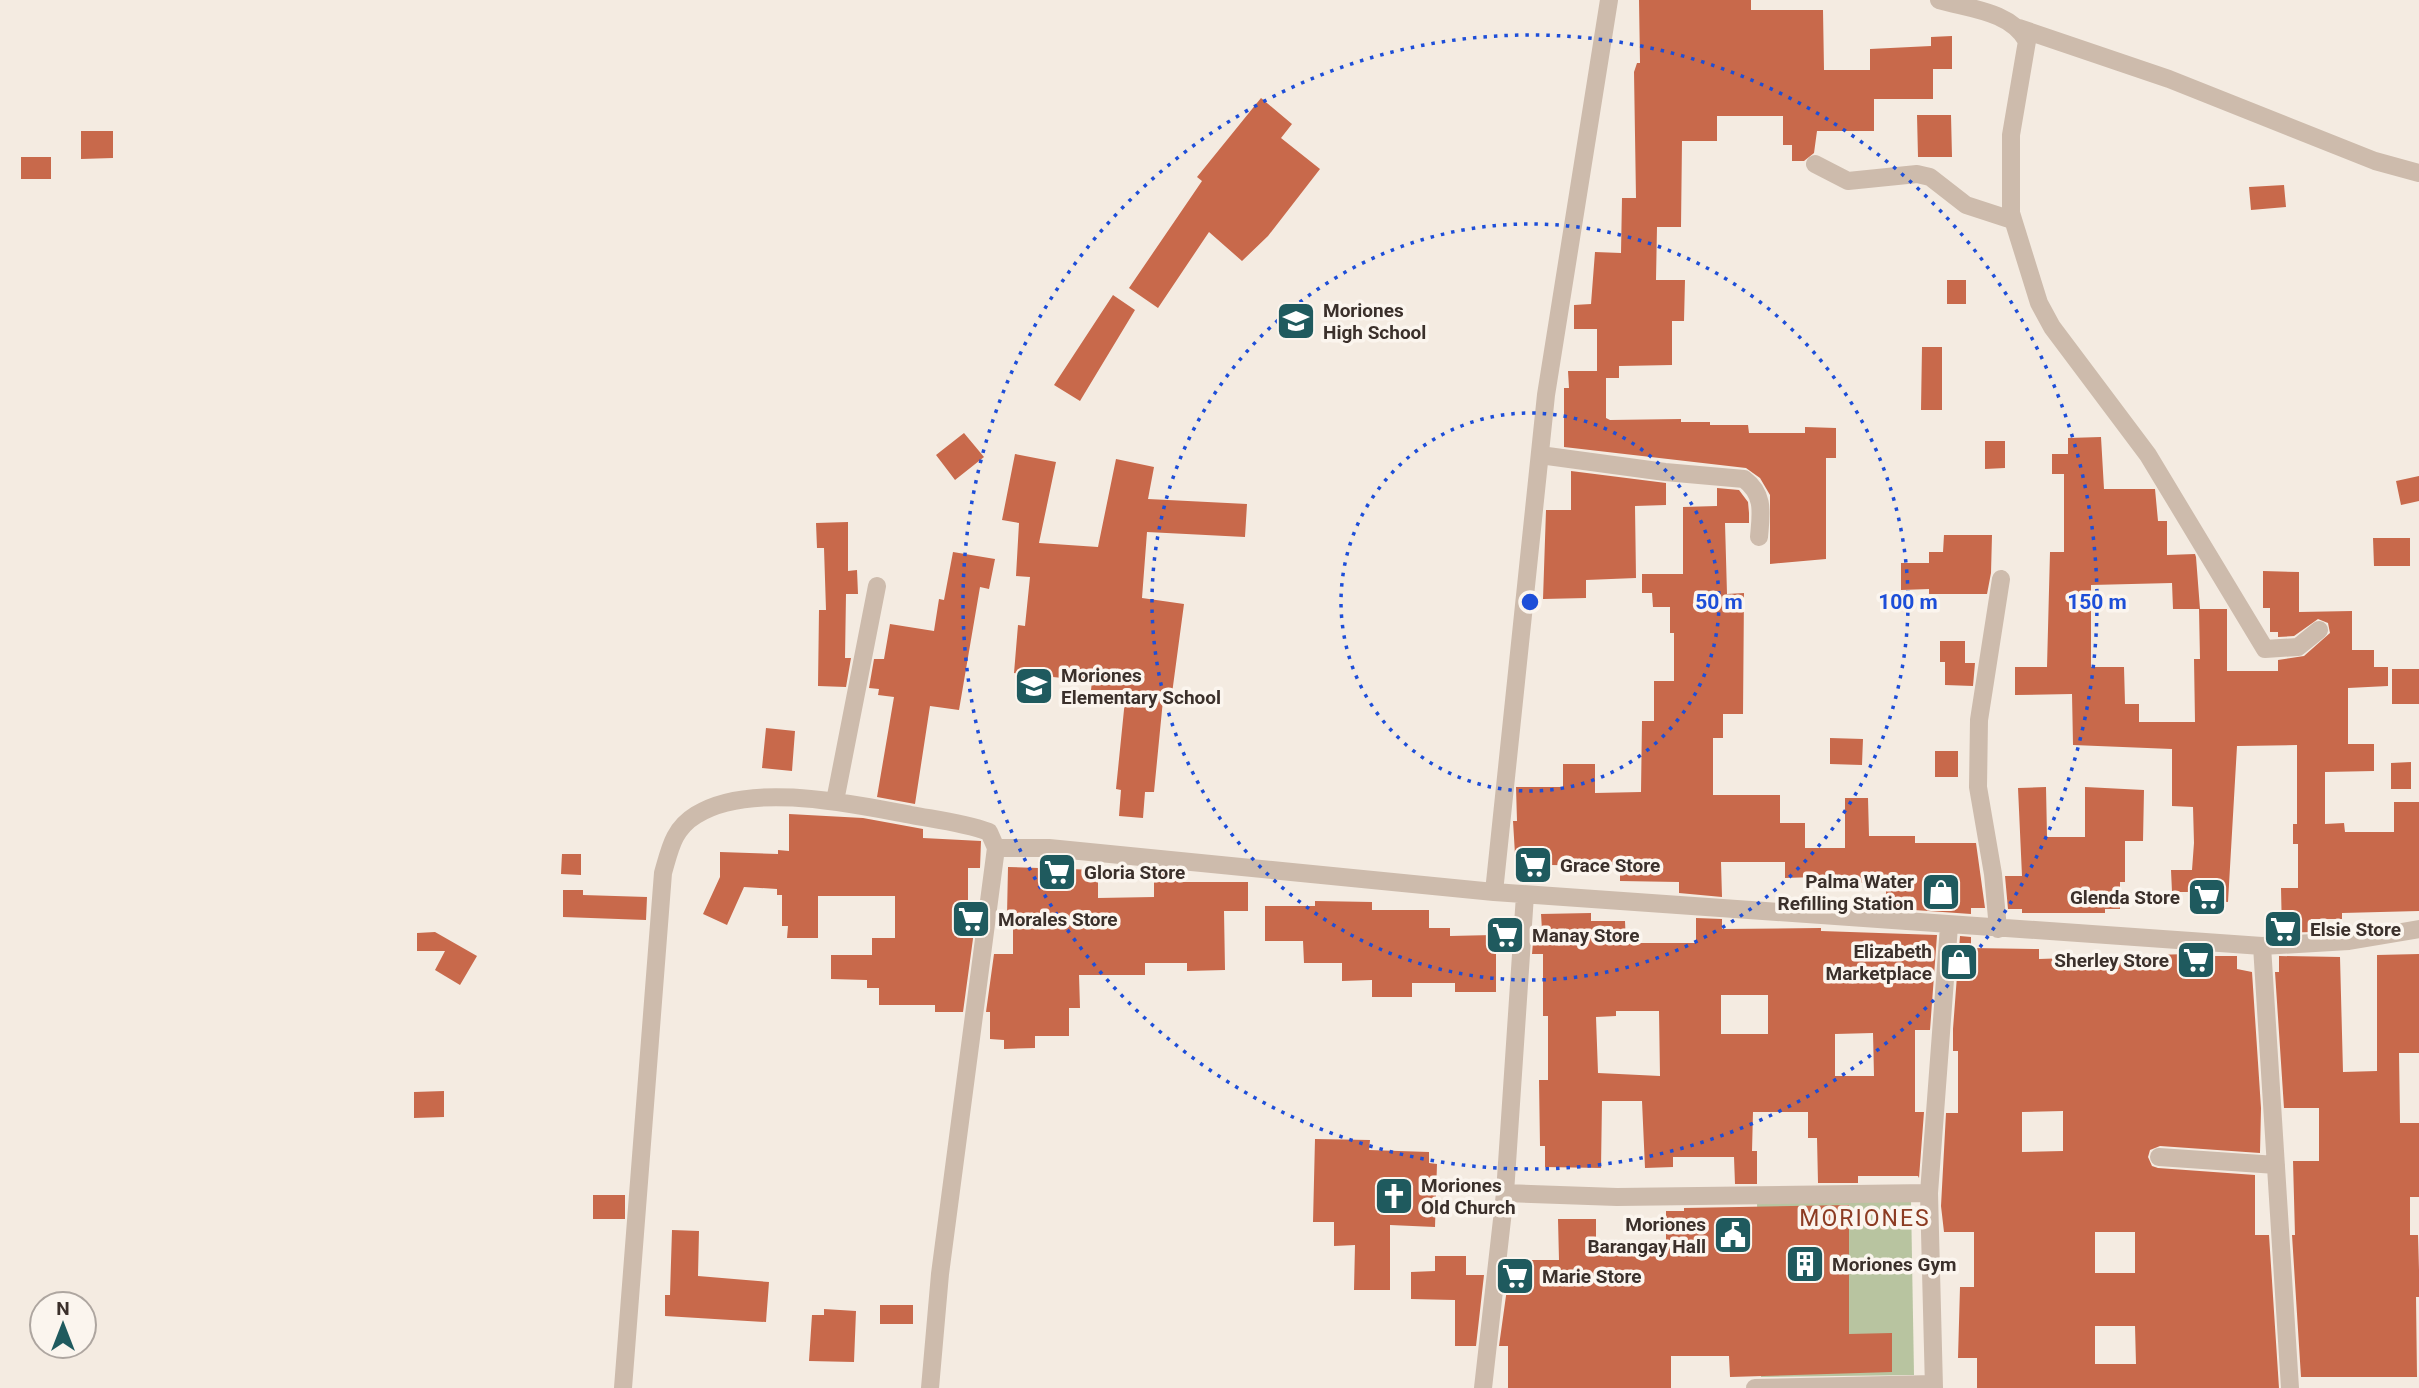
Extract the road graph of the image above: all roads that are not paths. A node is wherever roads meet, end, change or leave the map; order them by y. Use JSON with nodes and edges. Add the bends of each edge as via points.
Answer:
{"nodes":[{"id":1,"x":1609,"y":0,"type":"edge"},
{"id":2,"x":1939,"y":0,"type":"edge"},
{"id":3,"x":2020,"y":28,"type":"junction"},
{"id":4,"x":1815,"y":164,"type":"dead end"},
{"id":5,"x":2419,"y":173,"type":"edge"},
{"id":6,"x":2012,"y":220,"type":"junction"},
{"id":7,"x":1540,"y":455,"type":"junction"},
{"id":8,"x":1759,"y":537,"type":"dead end"},
{"id":9,"x":2001,"y":579,"type":"dead end"},
{"id":10,"x":877,"y":586,"type":"dead end"},
{"id":11,"x":2319,"y":630,"type":"dead end"},
{"id":12,"x":835,"y":801,"type":"junction"},
{"id":13,"x":996,"y":848,"type":"junction"},
{"id":14,"x":1494,"y":892,"type":"junction"},
{"id":15,"x":1525,"y":895,"type":"junction"},
{"id":16,"x":1949,"y":926,"type":"junction"},
{"id":17,"x":1998,"y":929,"type":"junction"},
{"id":18,"x":2419,"y":929,"type":"edge"},
{"id":19,"x":2262,"y":946,"type":"junction"},
{"id":20,"x":2159,"y":1157,"type":"dead end"},
{"id":21,"x":2276,"y":1165,"type":"junction"},
{"id":22,"x":1505,"y":1193,"type":"junction"},
{"id":23,"x":1929,"y":1193,"type":"junction"},
{"id":24,"x":1933,"y":1386,"type":"edge"},
{"id":25,"x":622,"y":1388,"type":"edge"},
{"id":26,"x":930,"y":1388,"type":"edge"},
{"id":27,"x":1483,"y":1388,"type":"edge"},
{"id":28,"x":1755,"y":1388,"type":"edge"},
{"id":29,"x":2290,"y":1388,"type":"edge"}],
"edges":[{"from":1,"to":7,"type":"street"},
{"from":2,"to":3,"type":"street","via":[[2004,18]]},
{"from":3,"to":5,"type":"street","via":[[2169,79],[2375,161]]},
{"from":3,"to":6,"type":"street","via":[[2027,41],[2011,135]]},
{"from":4,"to":6,"type":"street","via":[[1848,181],[1917,174],[1930,177],[1966,205]]},
{"from":6,"to":11,"type":"street","via":[[2039,303],[2052,327],[2148,455],[2265,649],[2298,647]]},
{"from":7,"to":8,"type":"street","via":[[1744,479],[1754,486],[1762,504]]},
{"from":7,"to":14,"type":"street"},
{"from":9,"to":17,"type":"street","via":[[1979,720],[1978,787]]},
{"from":10,"to":12,"type":"street"},
{"from":12,"to":13,"type":"street","via":[[968,824],[989,832]]},
{"from":12,"to":25,"type":"street","via":[[756,798],[725,804],[696,815],[674,834],[663,873]]},
{"from":13,"to":14,"type":"street","via":[[1049,848]]},
{"from":13,"to":26,"type":"street","via":[[940,1275]]},
{"from":14,"to":15,"type":"street"},
{"from":15,"to":16,"type":"street"},
{"from":15,"to":22,"type":"street"},
{"from":16,"to":17,"type":"street"},
{"from":16,"to":23,"type":"street"},
{"from":17,"to":19,"type":"street"},
{"from":18,"to":19,"type":"street","via":[[2349,941]]},
{"from":19,"to":21,"type":"street"},
{"from":20,"to":21,"type":"street"},
{"from":21,"to":29,"type":"street"},
{"from":22,"to":23,"type":"street","via":[[1617,1198]]},
{"from":22,"to":27,"type":"street"},
{"from":23,"to":24,"type":"street"},
{"from":24,"to":28,"type":"street"}]}
